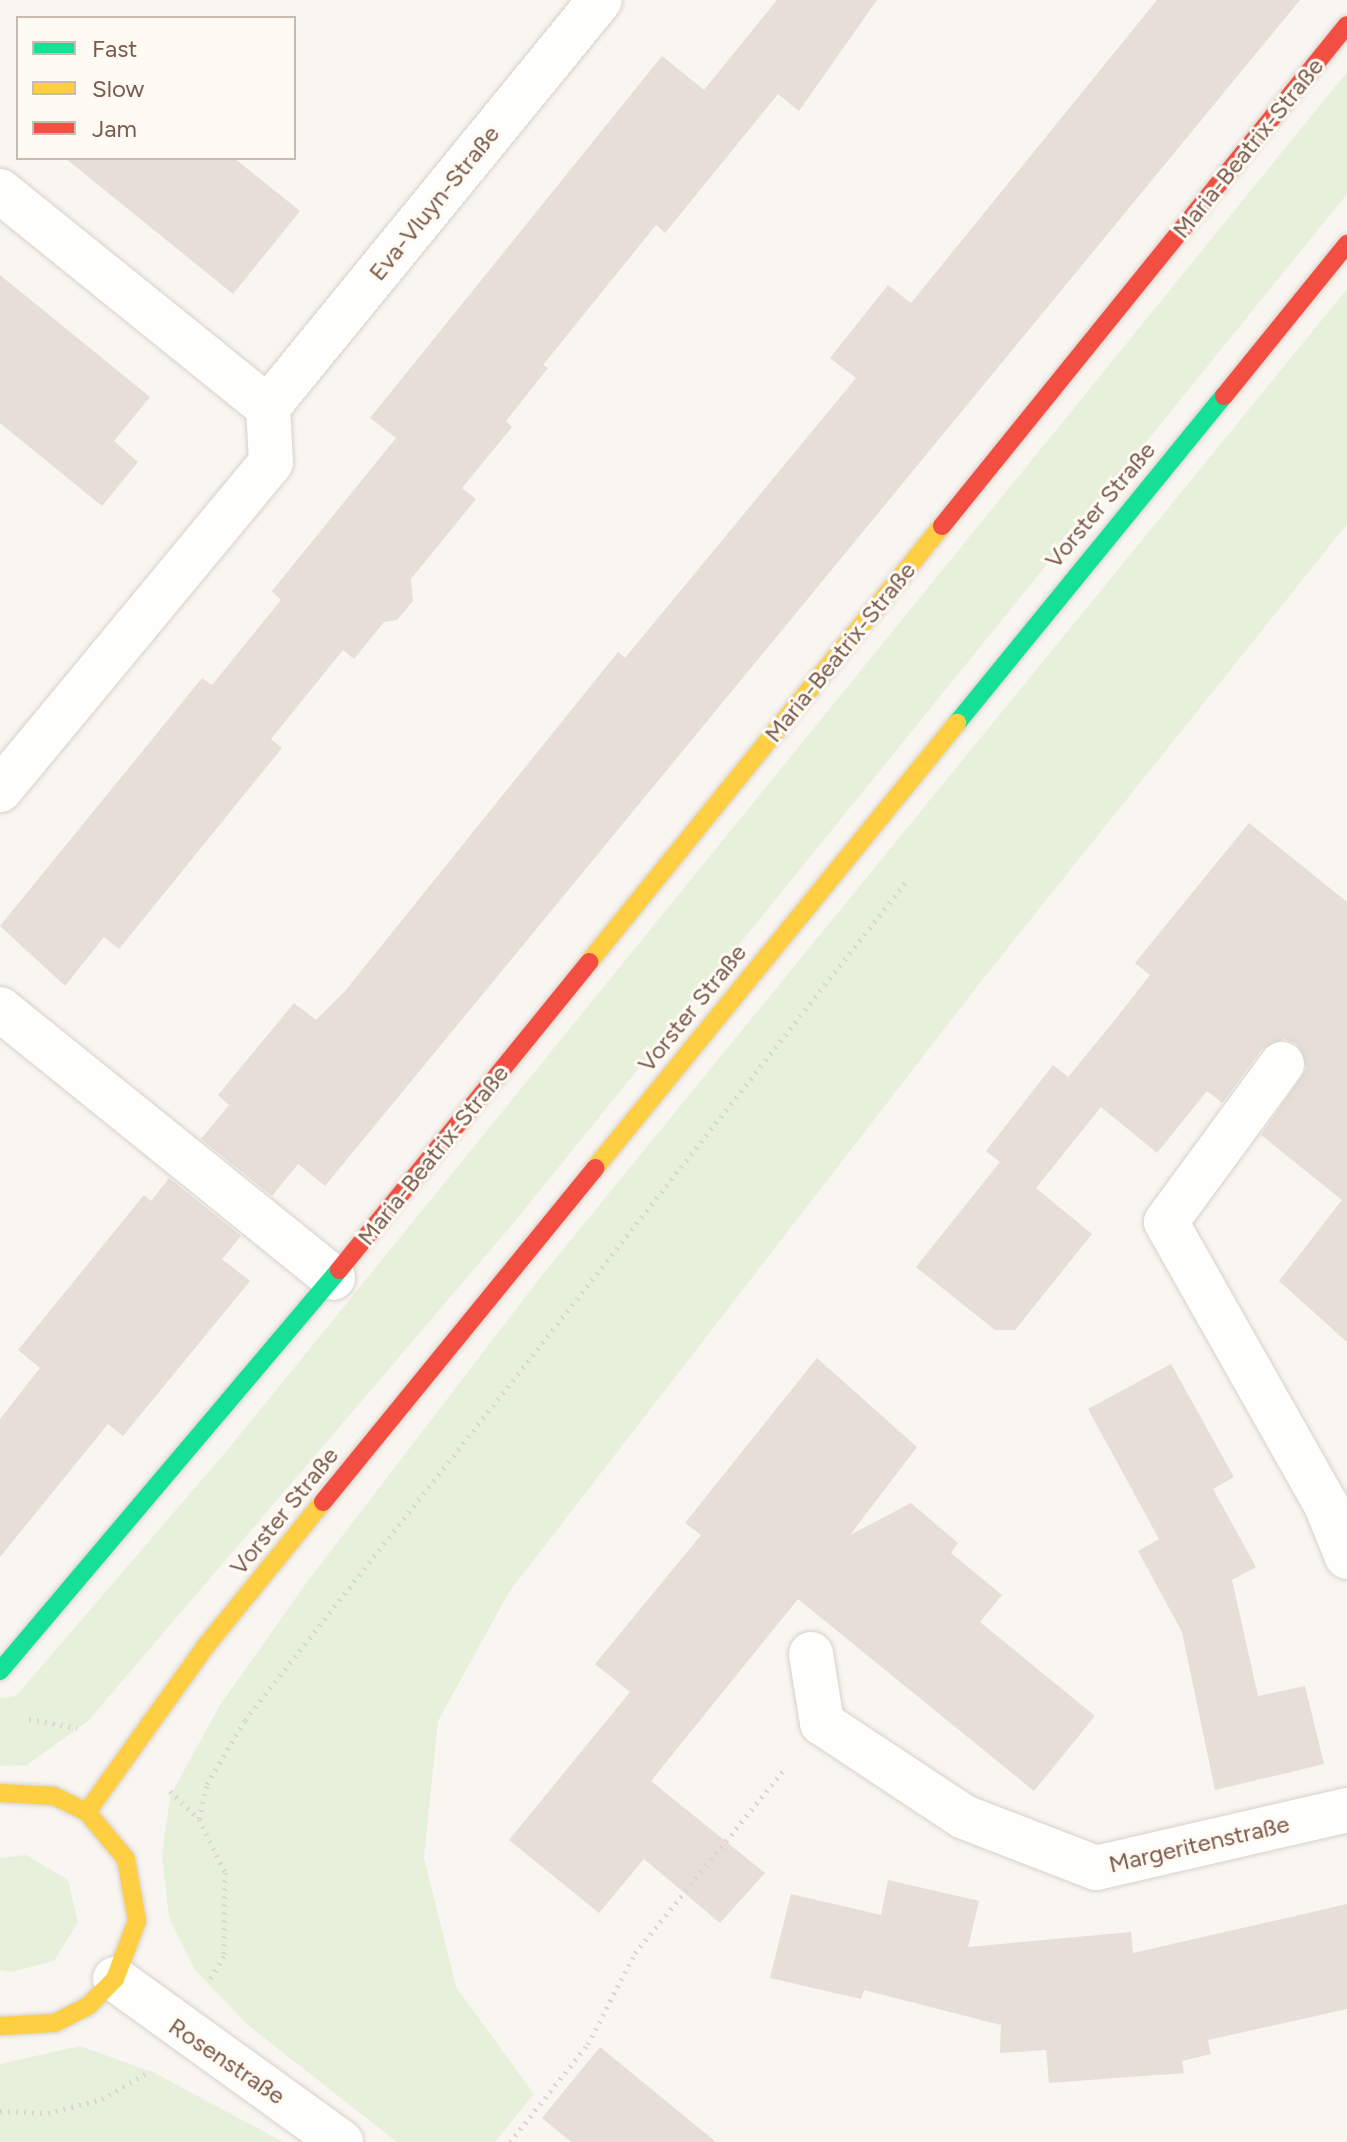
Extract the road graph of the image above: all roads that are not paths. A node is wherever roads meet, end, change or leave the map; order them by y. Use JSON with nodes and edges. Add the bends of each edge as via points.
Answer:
{"nodes":[{"id":1,"x":600,"y":0,"type":"edge"},
{"id":2,"x":1347,"y":25,"type":"edge"},
{"id":3,"x":0,"y":191,"type":"edge"},
{"id":4,"x":1347,"y":244,"type":"edge"},
{"id":5,"x":268,"y":407,"type":"junction"},
{"id":6,"x":0,"y":790,"type":"edge"},
{"id":7,"x":0,"y":1009,"type":"edge"},
{"id":8,"x":1282,"y":1064,"type":"dead end"},
{"id":9,"x":333,"y":1278,"type":"junction"},
{"id":10,"x":1347,"y":1557,"type":"edge"},
{"id":11,"x":811,"y":1654,"type":"dead end"},
{"id":12,"x":0,"y":1671,"type":"edge"},
{"id":13,"x":0,"y":1793,"type":"edge"},
{"id":14,"x":1347,"y":1810,"type":"edge"},
{"id":15,"x":87,"y":1812,"type":"junction"},
{"id":16,"x":115,"y":1979,"type":"junction"},
{"id":17,"x":0,"y":2026,"type":"edge"},
{"id":18,"x":341,"y":2142,"type":"edge"}],
"edges":[{"from":1,"to":5,"type":"street","name":"Eva-Vluyn-Straße"},
{"from":2,"to":9,"type":"main road","name":"Maria-Beatrix-Straße"},
{"from":3,"to":5,"type":"street"},
{"from":4,"to":15,"type":"main road","name":"Vorster Straße","via":[[205,1647]]},
{"from":5,"to":6,"type":"street","via":[[271,462]]},
{"from":7,"to":9,"type":"street"},
{"from":8,"to":10,"type":"street","via":[[1166,1222],[1326,1505]]},
{"from":9,"to":12,"type":"main road","name":"Maria-Beatrix-Straße"},
{"from":11,"to":14,"type":"street","name":"Margeritenstraße","via":[[822,1723],[964,1817],[1096,1868]]},
{"from":13,"to":15,"type":"main road","via":[[54,1796]]},
{"from":15,"to":16,"type":"main road","via":[[126,1859],[136,1890],[137,1921]]},
{"from":16,"to":17,"type":"main road","via":[[88,2006],[54,2023]]},
{"from":16,"to":18,"type":"street","name":"Rosenstraße"}]}
